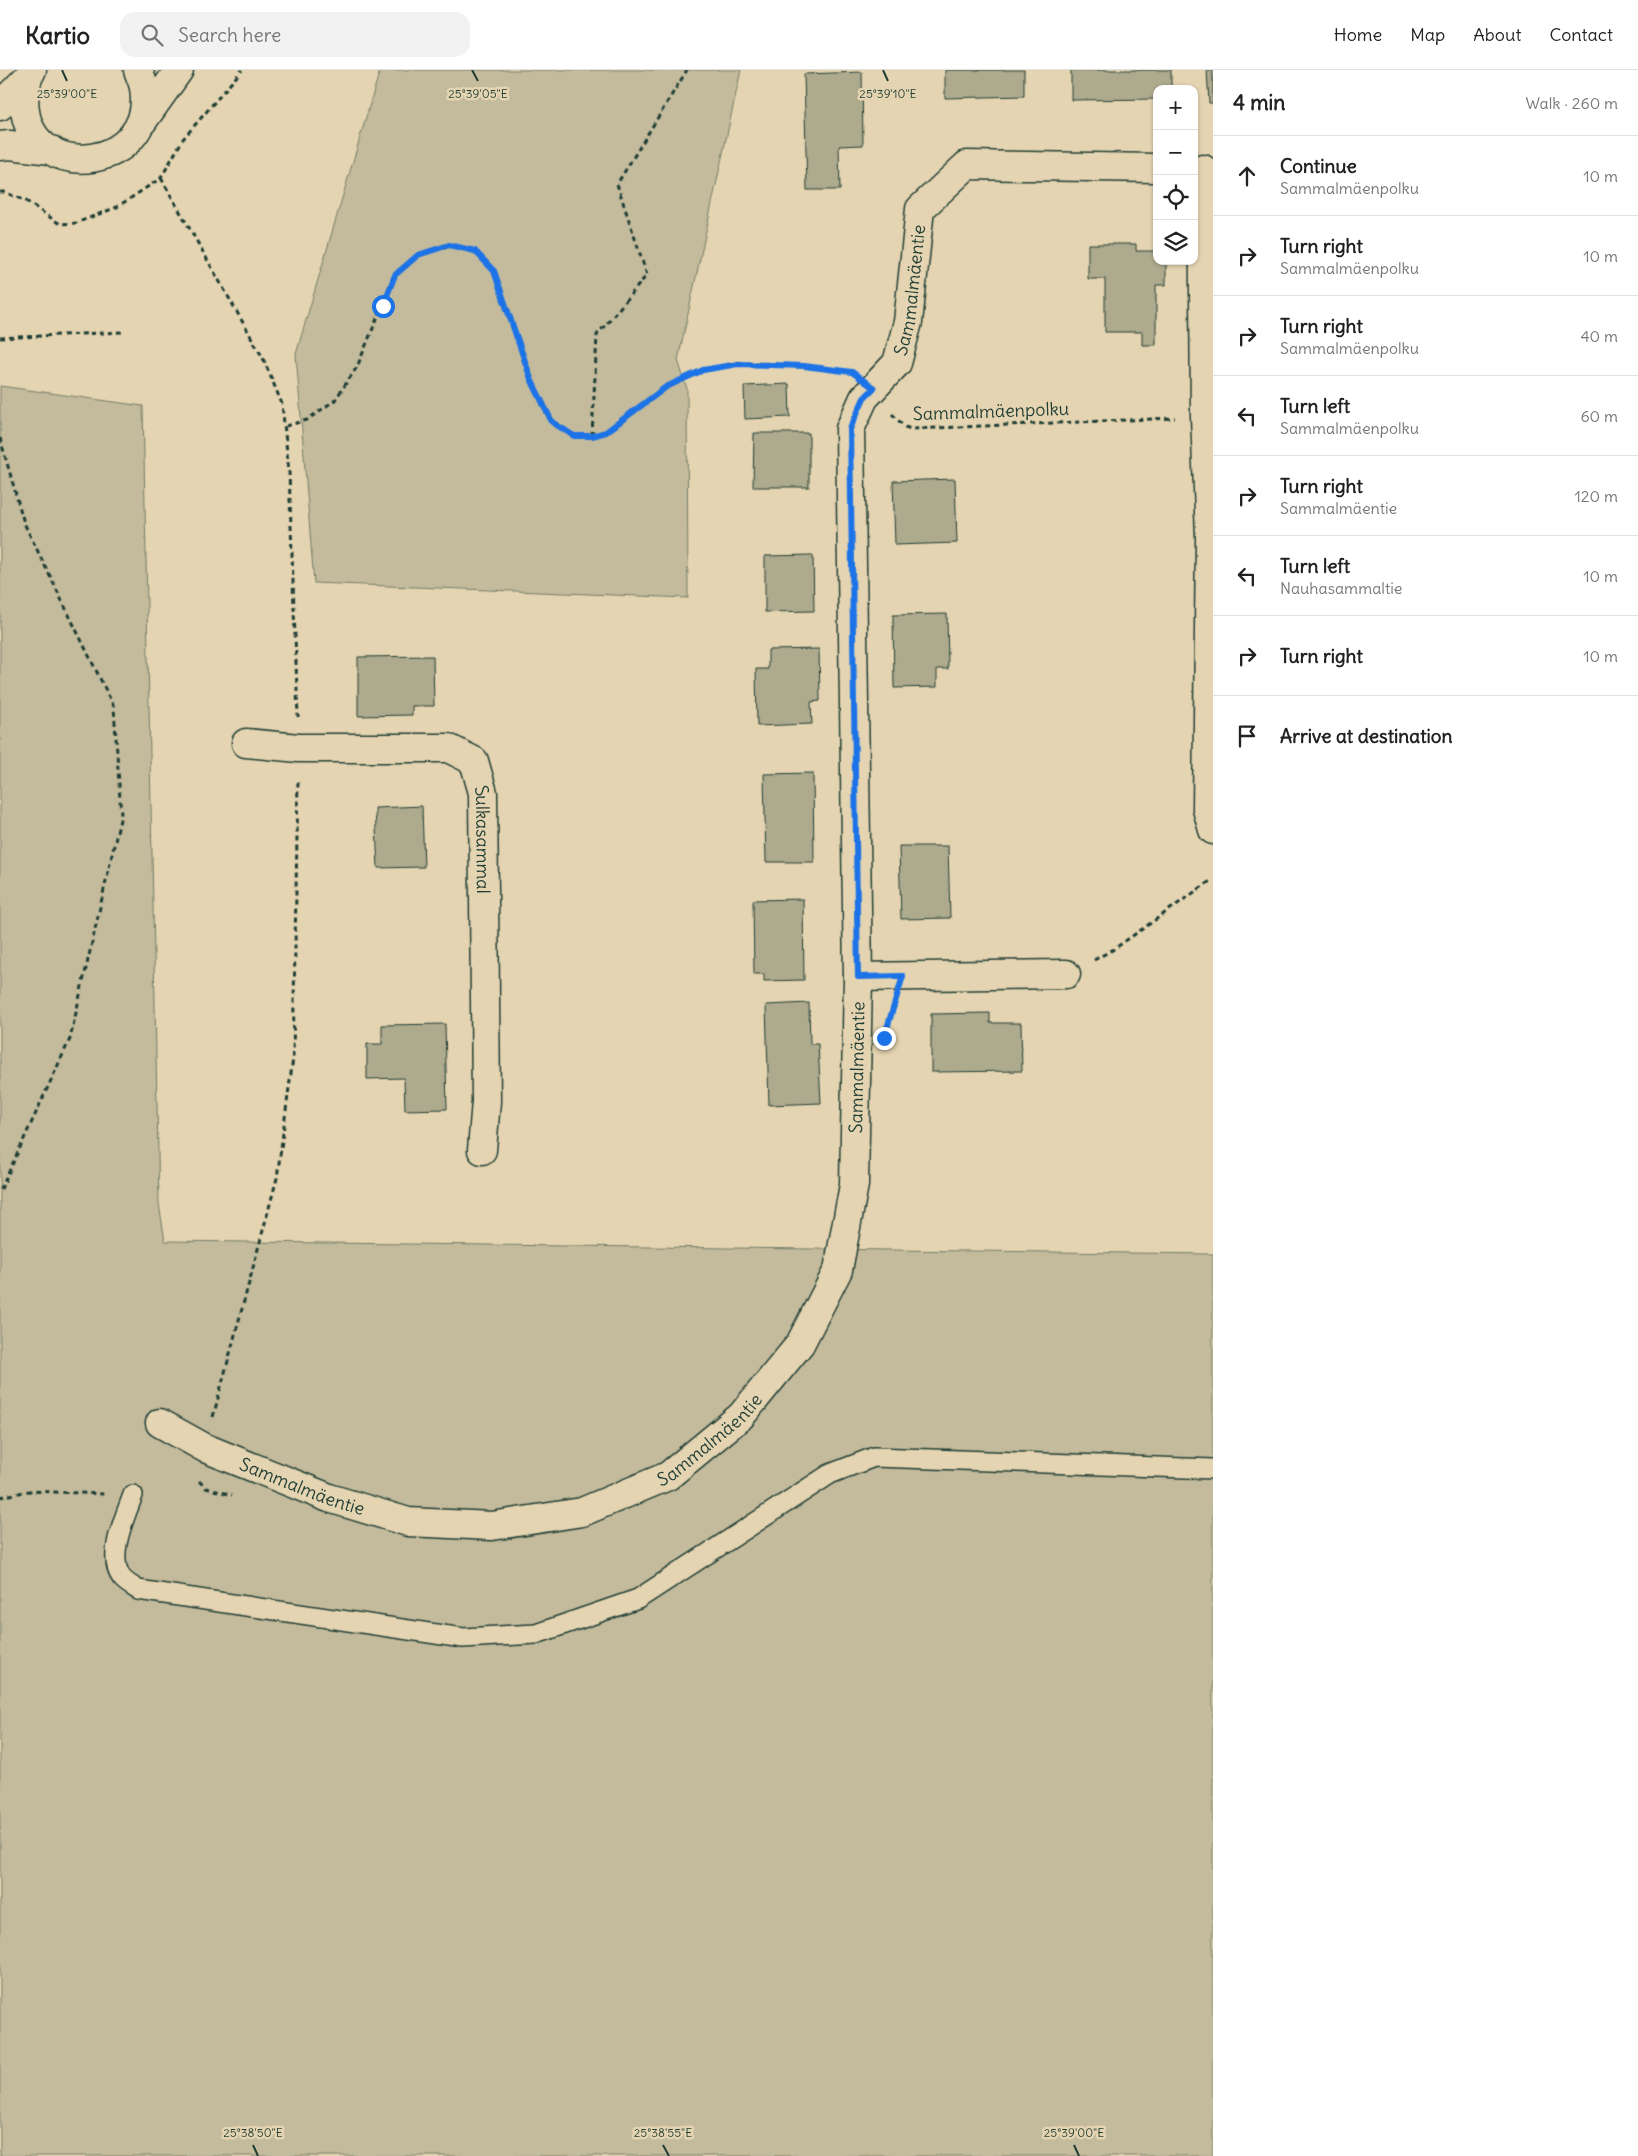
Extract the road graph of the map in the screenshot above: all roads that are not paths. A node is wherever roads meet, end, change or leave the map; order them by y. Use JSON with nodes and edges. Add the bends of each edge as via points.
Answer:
{"nodes":[{"id":1,"x":138,"y":70,"type":"edge"},
{"id":2,"x":179,"y":70,"type":"edge"},
{"id":3,"x":30,"y":74,"type":"edge"},
{"id":4,"x":0,"y":106,"type":"edge"},
{"id":5,"x":136,"y":131,"type":"junction"},
{"id":6,"x":0,"y":146,"type":"edge"},
{"id":7,"x":51,"y":150,"type":"junction"},
{"id":8,"x":1153,"y":168,"type":"edge"},
{"id":9,"x":1203,"y":169,"type":"edge"},
{"id":10,"x":1211,"y":537,"type":"edge"},
{"id":11,"x":246,"y":743,"type":"dead end"},
{"id":12,"x":1213,"y":830,"type":"edge"},
{"id":13,"x":1066,"y":974,"type":"road end"},
{"id":14,"x":858,"y":977,"type":"junction"},
{"id":15,"x":482,"y":1150,"type":"dead end"},
{"id":16,"x":160,"y":1423,"type":"dead end"},
{"id":17,"x":1213,"y":1469,"type":"edge"},
{"id":18,"x":133,"y":1495,"type":"road end"}],
"edges":[{"from":1,"to":5,"type":"street","via":[[144,88],[144,111]]},
{"from":2,"to":5,"type":"street"},
{"from":3,"to":4,"type":"street"},
{"from":3,"to":7,"type":"street","via":[[24,97],[26,118],[37,138]]},
{"from":5,"to":7,"type":"street","via":[[120,148],[103,157],[69,158]]},
{"from":6,"to":7,"type":"street"},
{"from":8,"to":14,"type":"street","name":"Sammalmäentie","via":[[967,165],[920,209],[908,322],[898,363],[864,398],[850,429]]},
{"from":9,"to":10,"type":"street","via":[[1205,417]]},
{"from":10,"to":12,"type":"street","via":[[1207,809]]},
{"from":11,"to":15,"type":"street","name":"Sulkasammal","via":[[299,748],[448,748],[474,761],[483,792],[486,1101]]},
{"from":13,"to":14,"type":"street"},
{"from":14,"to":16,"type":"street","name":"Sammalmäentie","via":[[854,1184],[838,1270],[800,1344],[741,1416],[668,1476],[582,1512],[492,1526],[408,1522],[329,1498],[205,1448]]},
{"from":17,"to":18,"type":"lane","via":[[874,1458],[830,1474],[638,1599],[536,1634],[463,1638],[138,1590],[122,1578],[116,1562],[117,1542]]}]}
